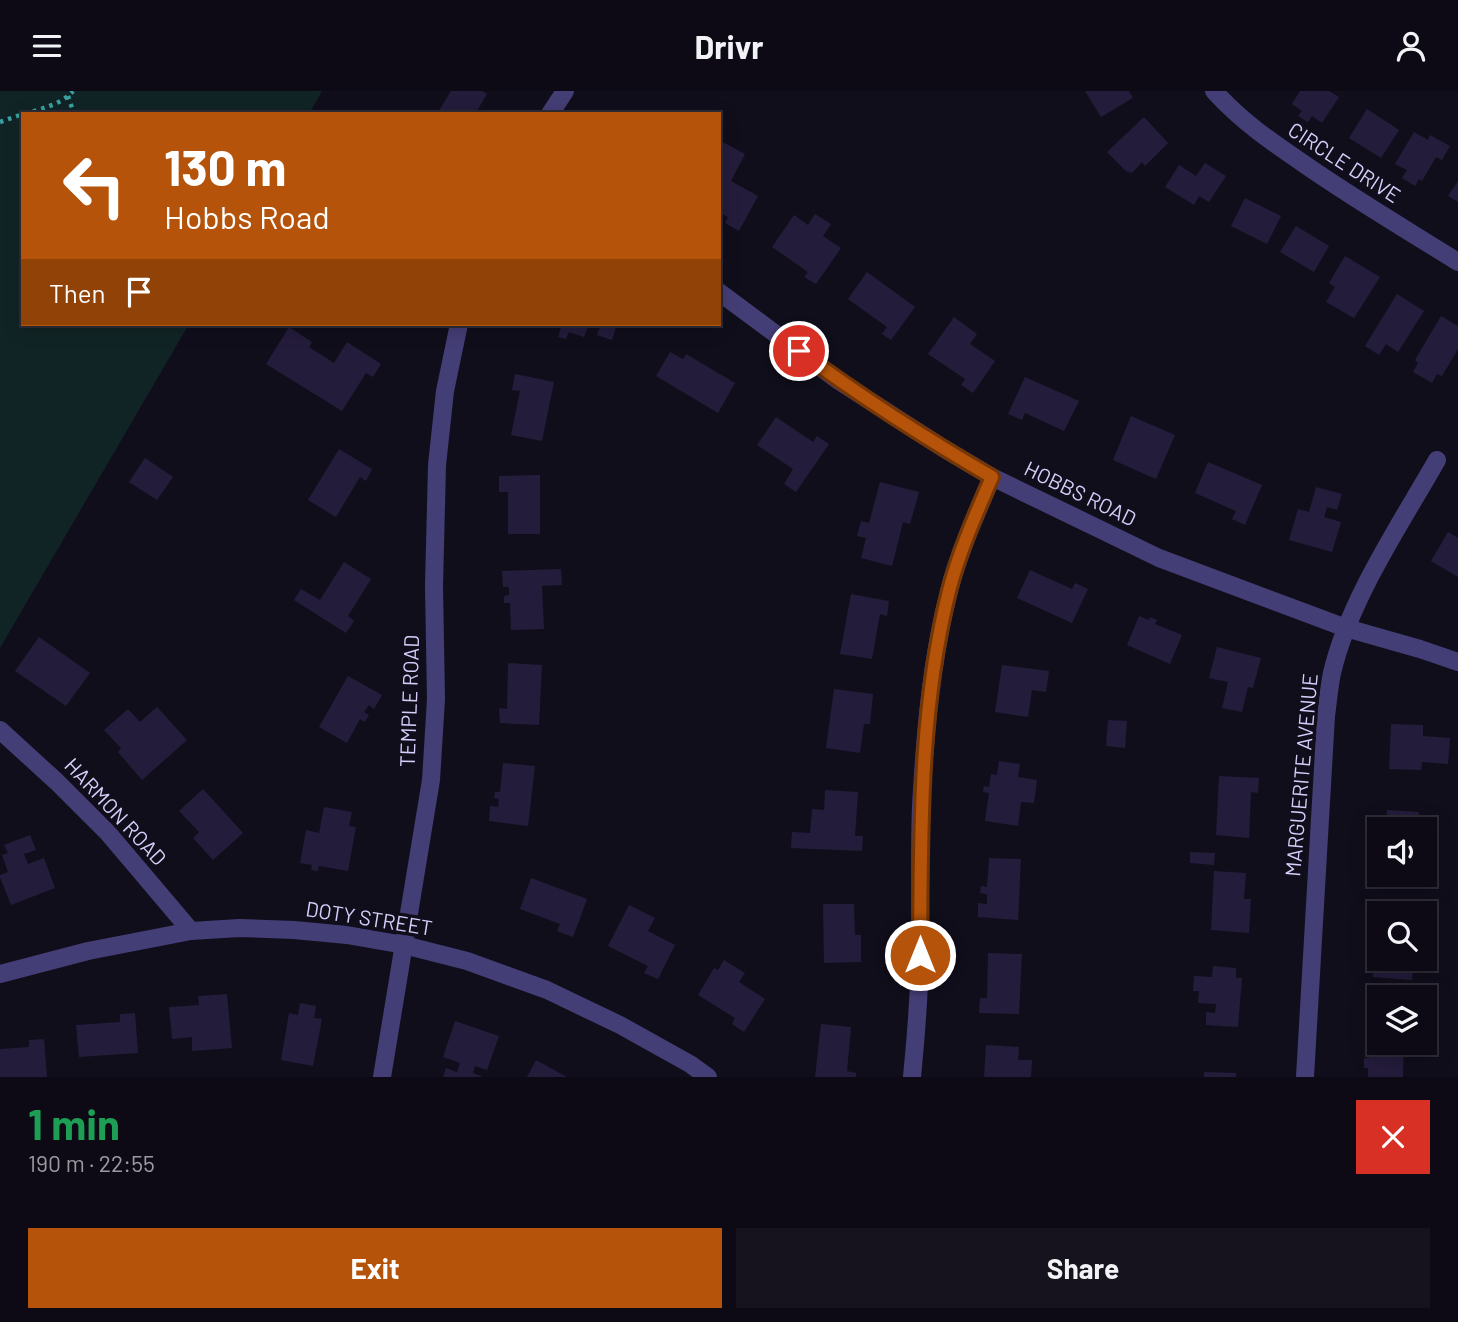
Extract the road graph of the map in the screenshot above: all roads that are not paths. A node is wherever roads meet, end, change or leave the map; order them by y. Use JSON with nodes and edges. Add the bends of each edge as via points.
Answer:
{"nodes":[{"id":1,"x":565,"y":91,"type":"edge"},
{"id":2,"x":1214,"y":91,"type":"edge"},
{"id":3,"x":551,"y":112,"type":"edge"},
{"id":4,"x":1458,"y":262,"type":"edge"},
{"id":5,"x":721,"y":293,"type":"edge"},
{"id":6,"x":459,"y":326,"type":"edge"},
{"id":7,"x":1437,"y":460,"type":"dead end"},
{"id":8,"x":992,"y":477,"type":"junction"},
{"id":9,"x":1346,"y":628,"type":"junction"},
{"id":10,"x":1458,"y":662,"type":"edge"},
{"id":11,"x":0,"y":730,"type":"edge"},
{"id":12,"x":191,"y":931,"type":"junction"},
{"id":13,"x":404,"y":945,"type":"junction"},
{"id":14,"x":0,"y":974,"type":"edge"},
{"id":15,"x":382,"y":1077,"type":"edge"},
{"id":16,"x":708,"y":1077,"type":"edge"},
{"id":17,"x":912,"y":1077,"type":"edge"},
{"id":18,"x":1305,"y":1077,"type":"edge"}],
"edges":[{"from":1,"to":3,"type":"street"},
{"from":2,"to":4,"type":"street","name":"CIRCLE DRIVE","via":[[1270,141]]},
{"from":5,"to":8,"type":"street","name":"HOBBS ROAD","via":[[839,381]]},
{"from":6,"to":13,"type":"street","name":"TEMPLE ROAD","via":[[437,465],[436,699],[430,780]]},
{"from":7,"to":9,"type":"street","name":"MARGUERITE AVENUE","via":[[1365,585]]},
{"from":8,"to":9,"type":"street","name":"HOBBS ROAD","via":[[1159,558]]},
{"from":8,"to":17,"type":"street","via":[[950,589],[934,661],[921,809],[920,955]]},
{"from":9,"to":10,"type":"street","name":"HOBBS ROAD"},
{"from":9,"to":18,"type":"street","name":"MARGUERITE AVENUE","via":[[1326,716]]},
{"from":11,"to":12,"type":"street","name":"HARMON ROAD","via":[[108,833]]},
{"from":12,"to":13,"type":"street","name":"DOTY STREET","via":[[294,930]]},
{"from":12,"to":14,"type":"street","name":"DOTY STREET"},
{"from":13,"to":15,"type":"street","name":"TEMPLE ROAD"},
{"from":13,"to":16,"type":"street","name":"DOTY STREET","via":[[467,961],[547,990],[620,1025]]}]}
